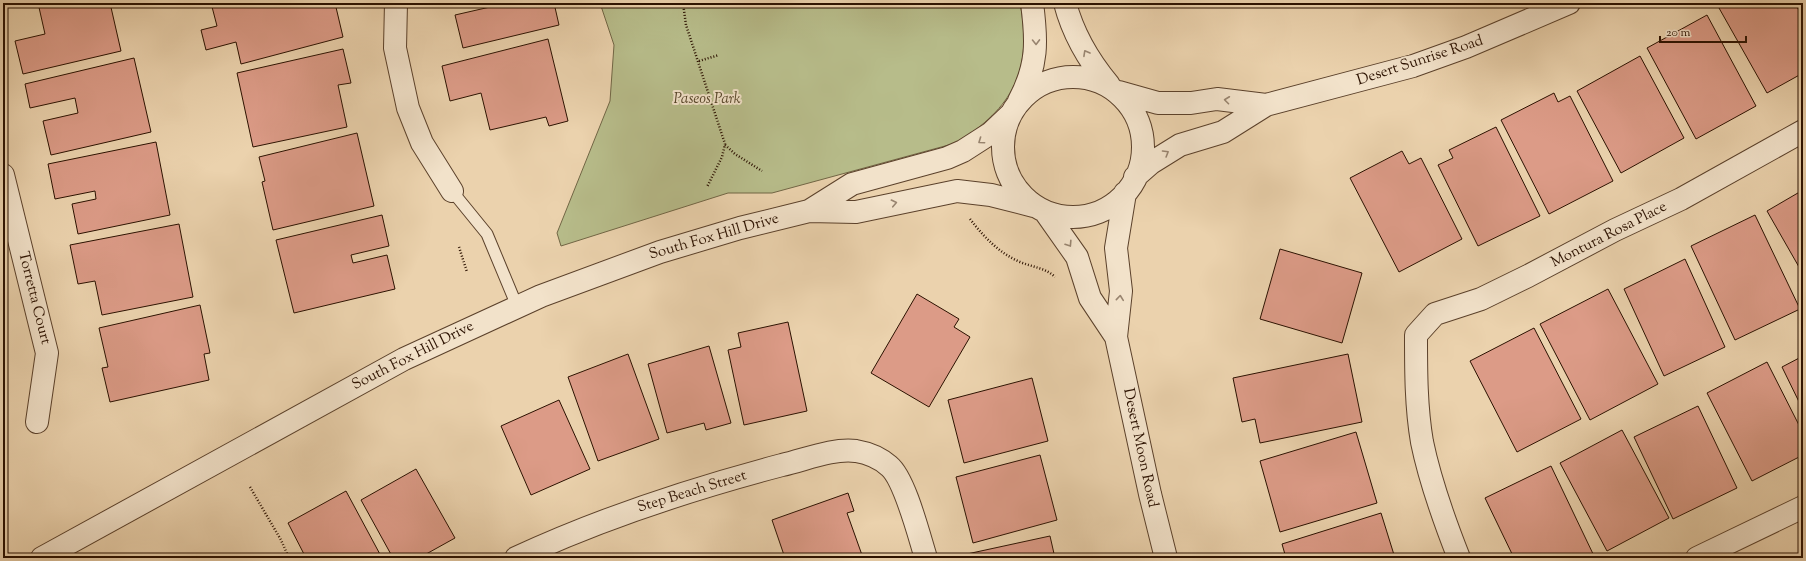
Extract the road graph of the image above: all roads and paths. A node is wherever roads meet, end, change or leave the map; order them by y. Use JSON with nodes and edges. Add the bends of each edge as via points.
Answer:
{"nodes":[{"id":1,"x":396,"y":3,"type":"edge"},
{"id":2,"x":683,"y":3,"type":"edge"},
{"id":3,"x":1032,"y":3,"type":"edge"},
{"id":4,"x":1066,"y":3,"type":"edge"},
{"id":5,"x":1569,"y":3,"type":"edge"},
{"id":6,"x":719,"y":55,"type":"dead end"},
{"id":7,"x":699,"y":61,"type":"junction"},
{"id":8,"x":1114,"y":89,"type":"junction"},
{"id":9,"x":1266,"y":105,"type":"junction"},
{"id":10,"x":1013,"y":111,"type":"junction"},
{"id":11,"x":1803,"y":131,"type":"edge"},
{"id":12,"x":725,"y":144,"type":"junction"},
{"id":13,"x":762,"y":171,"type":"dead end"},
{"id":14,"x":3,"y":175,"type":"edge"},
{"id":15,"x":1130,"y":185,"type":"junction"},
{"id":16,"x":707,"y":187,"type":"dead end"},
{"id":17,"x":452,"y":191,"type":"joint"},
{"id":18,"x":1040,"y":209,"type":"junction"},
{"id":19,"x":809,"y":211,"type":"junction"},
{"id":20,"x":967,"y":216,"type":"dead end"},
{"id":21,"x":459,"y":247,"type":"dead end"},
{"id":22,"x":467,"y":272,"type":"dead end"},
{"id":23,"x":1061,"y":276,"type":"dead end"},
{"id":24,"x":517,"y":306,"type":"junction"},
{"id":25,"x":1116,"y":337,"type":"junction"},
{"id":26,"x":37,"y":422,"type":"dead end"},
{"id":27,"x":250,"y":488,"type":"dead end"},
{"id":28,"x":1803,"y":507,"type":"edge"},
{"id":29,"x":42,"y":558,"type":"edge"},
{"id":30,"x":289,"y":558,"type":"edge"},
{"id":31,"x":516,"y":558,"type":"edge"},
{"id":32,"x":926,"y":558,"type":"edge"},
{"id":33,"x":1166,"y":558,"type":"edge"},
{"id":34,"x":1459,"y":558,"type":"edge"},
{"id":35,"x":1697,"y":558,"type":"edge"}],
"edges":[{"from":1,"to":17,"type":"street","via":[[395,48],[408,108],[422,143]]},
{"from":2,"to":7,"type":"path","via":[[686,25]]},
{"from":3,"to":10,"type":"street","one_way":true,"via":[[1036,45],[1034,59],[1029,79]]},
{"from":8,"to":4,"type":"street","one_way":true,"via":[[1088,57],[1070,22]]},
{"from":5,"to":9,"type":"street","name":"Desert Sunrise Road","via":[[1466,47],[1413,66]]},
{"from":6,"to":7,"type":"path"},
{"from":7,"to":12,"type":"path"},
{"from":9,"to":8,"type":"street","name":"Desert Sunrise Road","one_way":true,"via":[[1217,99],[1191,103],[1158,103]]},
{"from":8,"to":10,"type":"street","via":[[1091,79],[1069,76],[1048,82],[1029,93]]},
{"from":8,"to":15,"type":"street","via":[[1130,103],[1140,122],[1144,143],[1142,164]]},
{"from":15,"to":9,"type":"street","name":"Desert Sunrise Road","one_way":true,"via":[[1164,154],[1186,143],[1223,132]]},
{"from":10,"to":18,"type":"street","via":[[1005,132],[1003,153],[1008,174],[1019,192]]},
{"from":10,"to":19,"type":"street","name":"South Fox Hill Drive","one_way":true,"via":[[991,133],[963,151],[947,158],[852,184]]},
{"from":11,"to":34,"type":"street","name":"Montura Rosa Place","via":[[1681,199],[1528,276],[1481,299],[1435,314],[1416,336],[1416,379],[1422,442],[1442,515]]},
{"from":12,"to":13,"type":"path","via":[[735,154]]},
{"from":12,"to":16,"type":"path","via":[[722,157]]},
{"from":14,"to":26,"type":"street","name":"Torretta Court","via":[[47,353]]},
{"from":15,"to":18,"type":"street","via":[[1115,202],[1090,215],[1075,217]]},
{"from":25,"to":15,"type":"street","name":"Desert Moon Road","one_way":true,"via":[[1121,291],[1116,248]]},
{"from":17,"to":24,"type":"lane","via":[[487,234]]},
{"from":19,"to":18,"type":"street","name":"South Fox Hill Drive","one_way":true,"via":[[856,212],[957,191],[991,195]]},
{"from":18,"to":25,"type":"street","name":"Desert Moon Road","one_way":true,"via":[[1077,257],[1090,298]]},
{"from":19,"to":24,"type":"street","name":"South Fox Hill Drive","via":[[660,252]]},
{"from":20,"to":23,"type":"path","via":[[989,241],[1007,255],[1019,262],[1050,272],[1054,277]]},
{"from":21,"to":22,"type":"path"},
{"from":24,"to":29,"type":"street","name":"South Fox Hill Drive","via":[[404,358]]},
{"from":25,"to":33,"type":"street","name":"Desert Moon Road"},
{"from":27,"to":30,"type":"path"},
{"from":28,"to":35,"type":"street"},
{"from":31,"to":32,"type":"street","name":"Step Beach Street","via":[[603,521],[721,481],[836,452],[856,451],[874,456],[890,467],[900,481]]}]}
